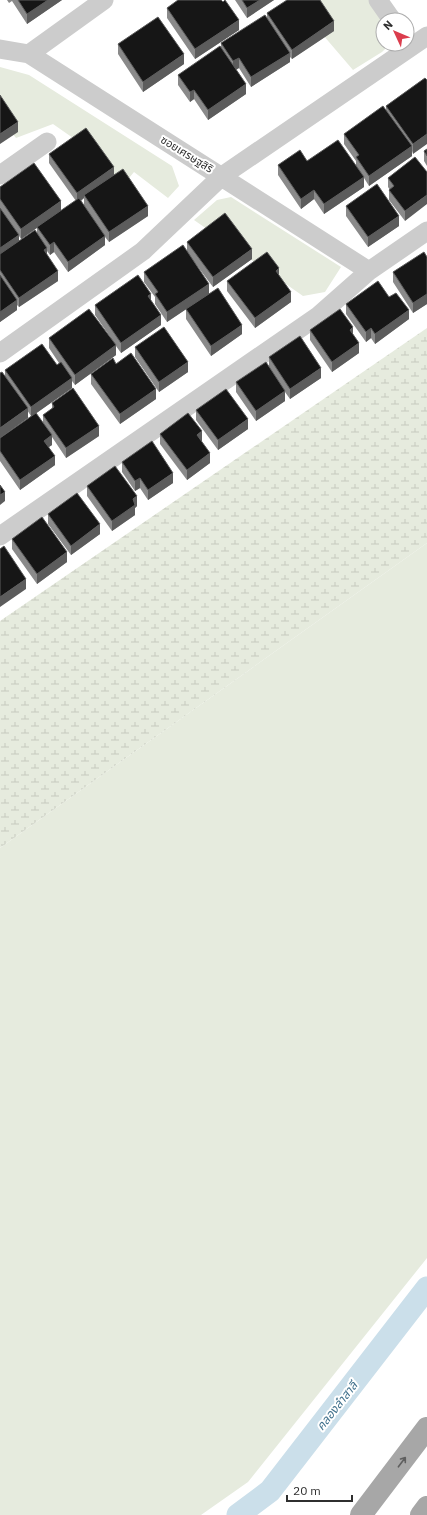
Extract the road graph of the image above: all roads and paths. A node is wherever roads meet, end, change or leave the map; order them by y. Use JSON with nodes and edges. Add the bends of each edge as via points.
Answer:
{"nodes":[{"id":1,"x":104,"y":0,"type":"edge"},
{"id":2,"x":378,"y":0,"type":"edge"},
{"id":3,"x":386,"y":12,"type":"edge"},
{"id":4,"x":0,"y":49,"type":"edge"},
{"id":5,"x":399,"y":52,"type":"edge"},
{"id":6,"x":29,"y":54,"type":"junction"},
{"id":7,"x":47,"y":142,"type":"dead end"},
{"id":8,"x":0,"y":175,"type":"edge"},
{"id":9,"x":222,"y":176,"type":"junction"},
{"id":10,"x":427,"y":231,"type":"edge"},
{"id":11,"x":370,"y":271,"type":"junction"},
{"id":12,"x":0,"y":353,"type":"edge"},
{"id":13,"x":0,"y":536,"type":"edge"},
{"id":14,"x":427,"y":1428,"type":"edge"},
{"id":15,"x":427,"y":1507,"type":"edge"},
{"id":16,"x":361,"y":1515,"type":"edge"},
{"id":17,"x":421,"y":1515,"type":"edge"}],
"edges":[{"from":1,"to":6,"type":"street"},
{"from":2,"to":3,"type":"street"},
{"from":4,"to":6,"type":"street","name":"ซอยเศรษฐสิริ"},
{"from":5,"to":9,"type":"street"},
{"from":6,"to":9,"type":"street","name":"ซอยเศรษฐสิริ"},
{"from":7,"to":8,"type":"street"},
{"from":9,"to":11,"type":"street","name":"ซอยเศรษฐสิริ"},
{"from":9,"to":12,"type":"street","via":[[143,251]]},
{"from":10,"to":11,"type":"street"},
{"from":11,"to":13,"type":"street","via":[[318,316]]},
{"from":16,"to":14,"type":"main road","one_way":true},
{"from":15,"to":17,"type":"main road"}]}
